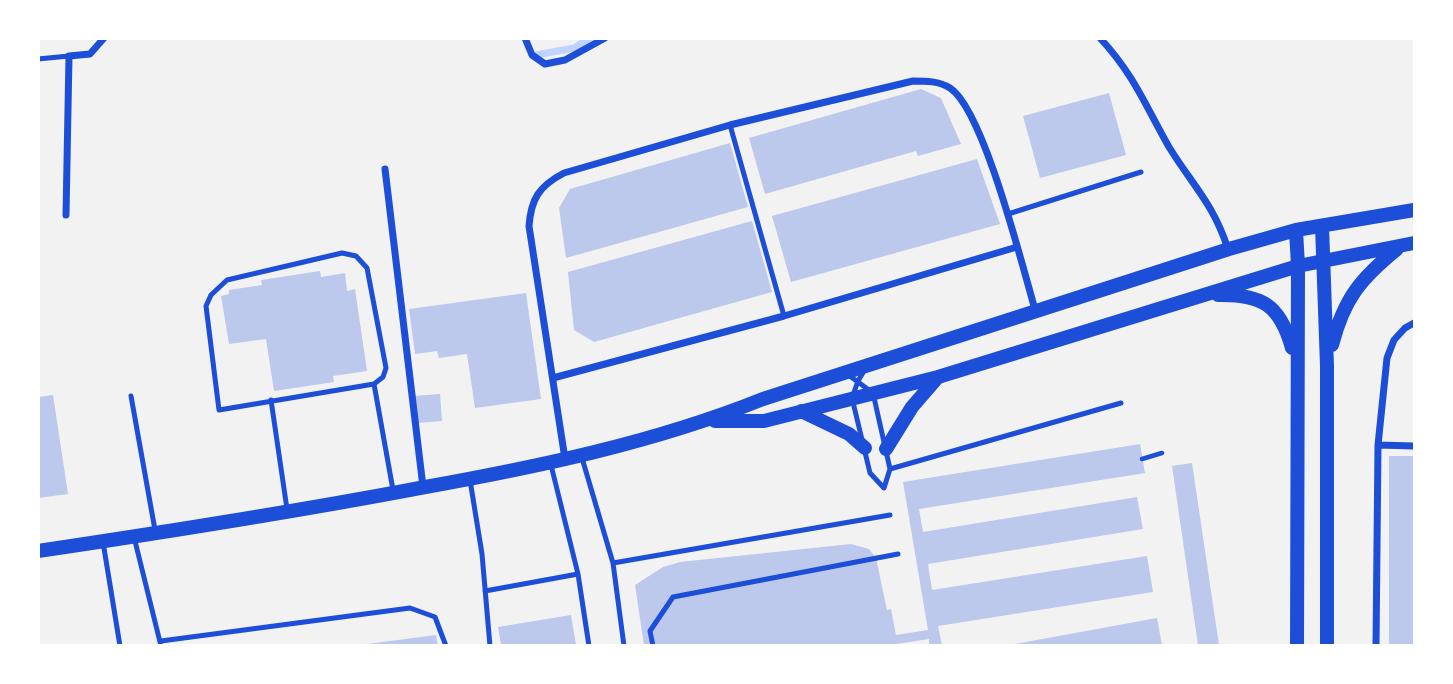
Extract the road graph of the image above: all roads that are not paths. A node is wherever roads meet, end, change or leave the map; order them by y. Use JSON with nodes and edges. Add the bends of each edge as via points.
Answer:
{"nodes":[{"id":1,"x":104,"y":38,"type":"edge"},
{"id":2,"x":525,"y":38,"type":"edge"},
{"id":3,"x":605,"y":38,"type":"edge"},
{"id":4,"x":1100,"y":38,"type":"edge"},
{"id":5,"x":69,"y":57,"type":"junction"},
{"id":6,"x":38,"y":59,"type":"edge"},
{"id":7,"x":730,"y":125,"type":"junction"},
{"id":8,"x":385,"y":169,"type":"dead end"},
{"id":9,"x":1141,"y":172,"type":"dead end"},
{"id":10,"x":1415,"y":210,"type":"edge"},
{"id":11,"x":1008,"y":214,"type":"junction"},
{"id":12,"x":66,"y":215,"type":"dead end"},
{"id":13,"x":1322,"y":226,"type":"junction"},
{"id":14,"x":1296,"y":230,"type":"junction"},
{"id":15,"x":1408,"y":245,"type":"edge"},
{"id":16,"x":1017,"y":247,"type":"junction"},
{"id":17,"x":1228,"y":249,"type":"junction"},
{"id":18,"x":1325,"y":261,"type":"junction"},
{"id":19,"x":1298,"y":267,"type":"junction"},
{"id":20,"x":1203,"y":296,"type":"junction"},
{"id":21,"x":1036,"y":314,"type":"junction"},
{"id":22,"x":784,"y":316,"type":"junction"},
{"id":23,"x":1415,"y":323,"type":"edge"},
{"id":24,"x":1297,"y":362,"type":"junction"},
{"id":25,"x":1327,"y":366,"type":"junction"},
{"id":26,"x":867,"y":367,"type":"junction"},
{"id":27,"x":844,"y":373,"type":"junction"},
{"id":28,"x":938,"y":377,"type":"junction"},
{"id":29,"x":553,"y":378,"type":"junction"},
{"id":30,"x":858,"y":381,"type":"junction"},
{"id":31,"x":374,"y":384,"type":"junction"},
{"id":32,"x":873,"y":393,"type":"junction"},
{"id":33,"x":131,"y":396,"type":"dead end"},
{"id":34,"x":852,"y":398,"type":"junction"},
{"id":35,"x":271,"y":400,"type":"junction"},
{"id":36,"x":1121,"y":403,"type":"dead end"},
{"id":37,"x":802,"y":411,"type":"junction"},
{"id":38,"x":706,"y":421,"type":"junction"},
{"id":39,"x":1378,"y":445,"type":"junction"},
{"id":40,"x":1415,"y":446,"type":"edge"},
{"id":41,"x":865,"y":448,"type":"junction"},
{"id":42,"x":886,"y":449,"type":"junction"},
{"id":43,"x":582,"y":456,"type":"junction"},
{"id":44,"x":558,"y":461,"type":"junction"},
{"id":45,"x":890,"y":469,"type":"junction"},
{"id":46,"x":470,"y":480,"type":"junction"},
{"id":47,"x":423,"y":488,"type":"junction"},
{"id":48,"x":393,"y":493,"type":"junction"},
{"id":49,"x":288,"y":512,"type":"junction"},
{"id":50,"x":890,"y":515,"type":"dead end"},
{"id":51,"x":156,"y":533,"type":"junction"},
{"id":52,"x":134,"y":537,"type":"junction"},
{"id":53,"x":103,"y":542,"type":"junction"},
{"id":54,"x":38,"y":551,"type":"edge"},
{"id":55,"x":898,"y":554,"type":"dead end"},
{"id":56,"x":613,"y":563,"type":"junction"},
{"id":57,"x":578,"y":575,"type":"junction"},
{"id":58,"x":485,"y":591,"type":"junction"},
{"id":59,"x":161,"y":643,"type":"edge"},
{"id":60,"x":120,"y":646,"type":"edge"},
{"id":61,"x":446,"y":646,"type":"edge"},
{"id":62,"x":490,"y":646,"type":"edge"},
{"id":63,"x":589,"y":646,"type":"edge"},
{"id":64,"x":624,"y":646,"type":"edge"},
{"id":65,"x":653,"y":646,"type":"edge"},
{"id":66,"x":1297,"y":646,"type":"edge"},
{"id":67,"x":1327,"y":646,"type":"edge"},
{"id":68,"x":1376,"y":646,"type":"edge"}],
"edges":[{"from":1,"to":5,"type":"street","via":[[90,54]]},
{"from":2,"to":3,"type":"street","via":[[532,55],[545,64],[565,60]]},
{"from":4,"to":17,"type":"street","via":[[1142,92],[1171,149],[1217,217]]},
{"from":5,"to":6,"type":"lane"},
{"from":5,"to":12,"type":"street"},
{"from":7,"to":11,"type":"street","via":[[913,81],[934,82],[950,88],[971,114]]},
{"from":7,"to":22,"type":"lane"},
{"from":7,"to":29,"type":"street","via":[[564,173],[536,193],[529,226]]},
{"from":8,"to":47,"type":"street"},
{"from":9,"to":11,"type":"lane"},
{"from":10,"to":13,"type":"main road"},
{"from":11,"to":16,"type":"street"},
{"from":13,"to":14,"type":"main road"},
{"from":13,"to":18,"type":"main road"},
{"from":14,"to":17,"type":"main road"},
{"from":14,"to":19,"type":"main road"},
{"from":15,"to":18,"type":"main road"},
{"from":15,"to":25,"type":"main road","via":[[1358,283],[1340,316]]},
{"from":16,"to":21,"type":"street"},
{"from":16,"to":22,"type":"street"},
{"from":17,"to":21,"type":"main road"},
{"from":18,"to":19,"type":"main road"},
{"from":18,"to":25,"type":"main road"},
{"from":19,"to":20,"type":"main road"},
{"from":19,"to":24,"type":"main road"},
{"from":20,"to":24,"type":"main road","via":[[1248,296],[1269,305],[1287,330]]},
{"from":20,"to":28,"type":"main road"},
{"from":21,"to":26,"type":"main road"},
{"from":22,"to":29,"type":"street"},
{"from":23,"to":39,"type":"street","via":[[1394,340],[1387,358]]},
{"from":24,"to":66,"type":"main road"},
{"from":25,"to":67,"type":"main road"},
{"from":26,"to":27,"type":"main road"},
{"from":26,"to":30,"type":"lane"},
{"from":27,"to":30,"type":"lane"},
{"from":27,"to":38,"type":"main road"},
{"from":28,"to":32,"type":"main road"},
{"from":28,"to":42,"type":"main road","via":[[912,407]]},
{"from":29,"to":44,"type":"street"},
{"from":30,"to":32,"type":"lane"},
{"from":30,"to":34,"type":"lane"},
{"from":31,"to":35,"type":"lane"},
{"from":31,"to":35,"type":"lane","via":[[386,368],[368,268],[356,256],[342,253],[227,279],[211,295],[206,306],[219,410]]},
{"from":31,"to":48,"type":"lane"},
{"from":32,"to":34,"type":"main road"},
{"from":32,"to":42,"type":"lane"},
{"from":33,"to":51,"type":"lane"},
{"from":34,"to":37,"type":"main road"},
{"from":34,"to":41,"type":"lane"},
{"from":35,"to":49,"type":"lane"},
{"from":36,"to":45,"type":"lane"},
{"from":37,"to":38,"type":"main road","via":[[764,421]]},
{"from":37,"to":41,"type":"main road","via":[[849,434]]},
{"from":38,"to":43,"type":"main road"},
{"from":39,"to":40,"type":"street"},
{"from":39,"to":68,"type":"street"},
{"from":41,"to":45,"type":"lane","via":[[870,473],[884,488]]},
{"from":42,"to":45,"type":"lane"},
{"from":43,"to":44,"type":"main road"},
{"from":43,"to":56,"type":"lane"},
{"from":44,"to":46,"type":"main road"},
{"from":44,"to":57,"type":"lane"},
{"from":46,"to":47,"type":"main road"},
{"from":46,"to":58,"type":"lane"},
{"from":47,"to":48,"type":"main road"},
{"from":48,"to":49,"type":"main road"},
{"from":49,"to":51,"type":"main road"},
{"from":50,"to":56,"type":"lane"},
{"from":51,"to":52,"type":"main road"},
{"from":52,"to":53,"type":"main road"},
{"from":52,"to":59,"type":"lane"},
{"from":53,"to":54,"type":"main road"},
{"from":53,"to":60,"type":"lane"},
{"from":55,"to":65,"type":"lane","via":[[673,597],[650,631]]},
{"from":56,"to":64,"type":"lane"},
{"from":57,"to":58,"type":"lane"},
{"from":57,"to":63,"type":"lane"},
{"from":58,"to":62,"type":"lane"},
{"from":59,"to":61,"type":"lane","via":[[410,608],[436,617]]}]}
